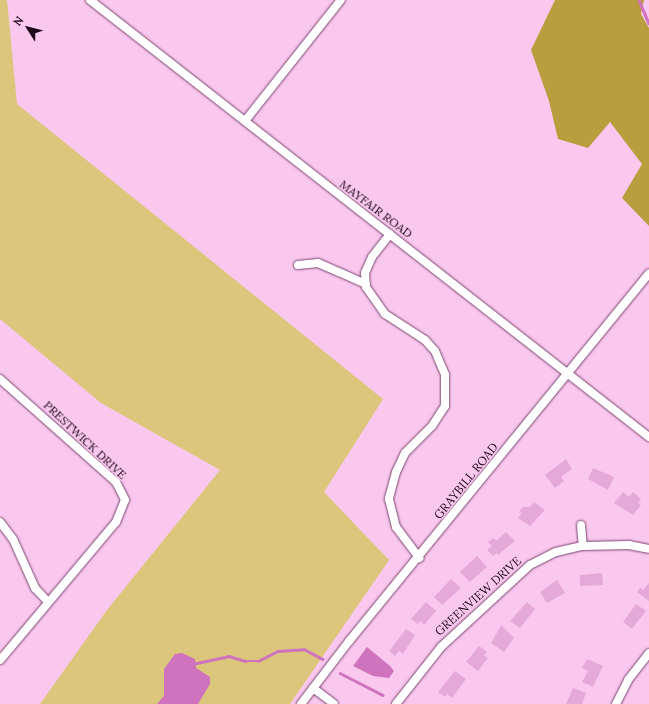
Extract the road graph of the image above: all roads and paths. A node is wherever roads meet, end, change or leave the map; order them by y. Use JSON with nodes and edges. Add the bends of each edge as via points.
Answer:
{"nodes":[{"id":1,"x":90,"y":0,"type":"edge"},
{"id":2,"x":341,"y":0,"type":"edge"},
{"id":3,"x":245,"y":121,"type":"junction"},
{"id":4,"x":390,"y":234,"type":"junction"},
{"id":5,"x":298,"y":265,"type":"dead end"},
{"id":6,"x":649,"y":273,"type":"edge"},
{"id":7,"x":366,"y":284,"type":"junction"},
{"id":8,"x":568,"y":374,"type":"junction"},
{"id":9,"x":0,"y":379,"type":"edge"},
{"id":10,"x":649,"y":437,"type":"edge"},
{"id":11,"x":0,"y":522,"type":"edge"},
{"id":12,"x":581,"y":525,"type":"dead end"},
{"id":13,"x":583,"y":546,"type":"junction"},
{"id":14,"x":649,"y":549,"type":"edge"},
{"id":15,"x":419,"y":558,"type":"junction"},
{"id":16,"x":48,"y":602,"type":"junction"},
{"id":17,"x":649,"y":653,"type":"edge"},
{"id":18,"x":0,"y":660,"type":"edge"},
{"id":19,"x":313,"y":688,"type":"junction"},
{"id":20,"x":301,"y":704,"type":"edge"},
{"id":21,"x":334,"y":704,"type":"edge"},
{"id":22,"x":396,"y":704,"type":"edge"},
{"id":23,"x":616,"y":704,"type":"edge"}],
"edges":[{"from":1,"to":3,"type":"street","name":"MAYFAIR ROAD"},
{"from":2,"to":3,"type":"street"},
{"from":3,"to":4,"type":"street","name":"MAYFAIR ROAD"},
{"from":4,"to":7,"type":"street","via":[[372,257],[365,273]]},
{"from":4,"to":8,"type":"street","name":"MAYFAIR ROAD"},
{"from":5,"to":7,"type":"street","via":[[318,263]]},
{"from":6,"to":8,"type":"street","name":"GRAYBILL ROAD"},
{"from":7,"to":15,"type":"street","via":[[385,314],[425,340],[435,351],[446,375],[445,406],[432,426],[405,453],[396,472],[389,499],[396,527]]},
{"from":8,"to":10,"type":"street","name":"MAYFAIR ROAD"},
{"from":8,"to":15,"type":"street","name":"GRAYBILL ROAD"},
{"from":9,"to":16,"type":"street","name":"PRESTWICK DRIVE","via":[[116,482],[125,500],[116,522]]},
{"from":11,"to":16,"type":"street","via":[[13,539],[35,588]]},
{"from":12,"to":13,"type":"street"},
{"from":13,"to":14,"type":"street","name":"GREENVIEW DRIVE","via":[[629,545]]},
{"from":13,"to":22,"type":"street","name":"GREENVIEW DRIVE","via":[[563,549],[542,558],[517,575],[441,647]]},
{"from":15,"to":19,"type":"street","name":"GRAYBILL ROAD"},
{"from":16,"to":18,"type":"street","name":"PRESTWICK DRIVE"},
{"from":17,"to":23,"type":"street","via":[[628,680]]},
{"from":19,"to":20,"type":"street","name":"GRAYBILL ROAD"},
{"from":19,"to":21,"type":"street"}]}
